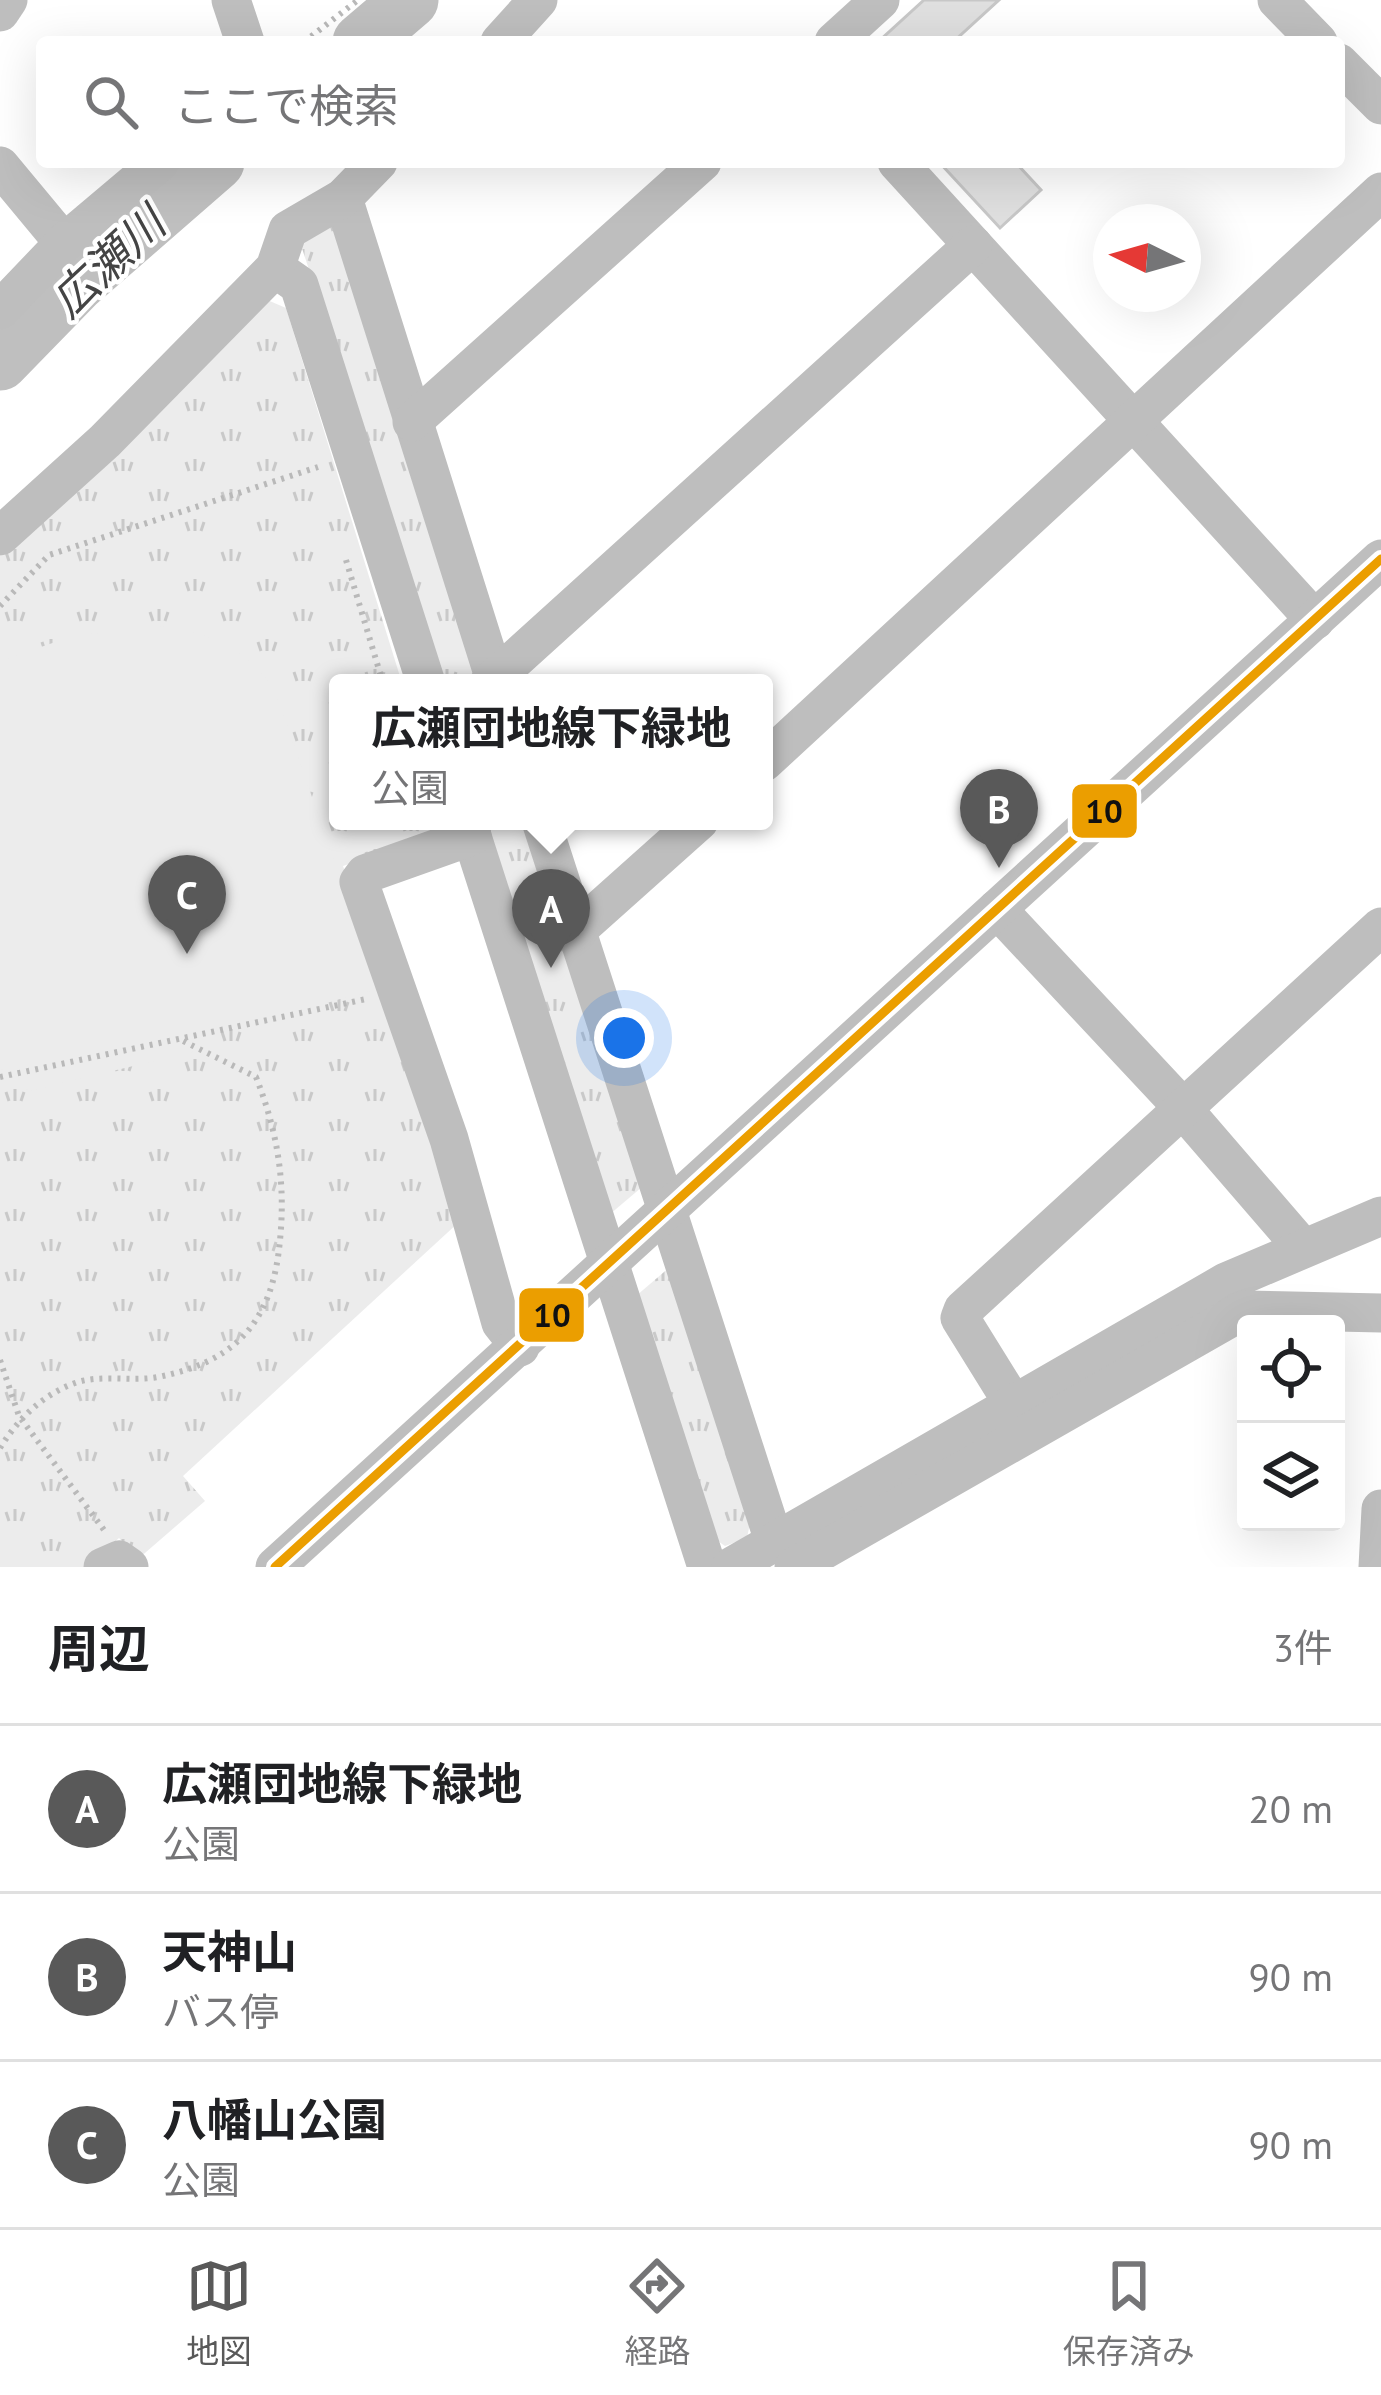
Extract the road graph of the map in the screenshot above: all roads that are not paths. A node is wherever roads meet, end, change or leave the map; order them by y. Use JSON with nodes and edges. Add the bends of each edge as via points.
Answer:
{"nodes":[{"id":1,"x":8,"y":0,"type":"edge"},
{"id":2,"x":231,"y":0,"type":"edge"},
{"id":3,"x":538,"y":0,"type":"edge"},
{"id":4,"x":880,"y":0,"type":"edge"},
{"id":5,"x":1277,"y":0,"type":"edge"},
{"id":6,"x":0,"y":12,"type":"edge"},
{"id":7,"x":243,"y":36,"type":"edge"},
{"id":8,"x":505,"y":36,"type":"edge"},
{"id":9,"x":841,"y":36,"type":"edge"},
{"id":10,"x":1312,"y":36,"type":"edge"},
{"id":11,"x":1345,"y":69,"type":"edge"},
{"id":12,"x":1381,"y":105,"type":"edge"},
{"id":13,"x":0,"y":166,"type":"edge"},
{"id":14,"x":153,"y":168,"type":"edge"},
{"id":15,"x":372,"y":168,"type":"edge"},
{"id":16,"x":695,"y":168,"type":"edge"},
{"id":17,"x":902,"y":168,"type":"edge"},
{"id":18,"x":1381,"y":193,"type":"edge"},
{"id":19,"x":343,"y":198,"type":"junction"},
{"id":20,"x":64,"y":243,"type":"junction"},
{"id":21,"x":973,"y":245,"type":"junction"},
{"id":22,"x":275,"y":268,"type":"junction"},
{"id":23,"x":0,"y":310,"type":"edge"},
{"id":24,"x":412,"y":422,"type":"junction"},
{"id":25,"x":1136,"y":422,"type":"junction"},
{"id":26,"x":0,"y":536,"type":"edge"},
{"id":27,"x":1381,"y":559,"type":"edge"},
{"id":28,"x":1315,"y":620,"type":"junction"},
{"id":29,"x":423,"y":674,"type":"edge"},
{"id":30,"x":491,"y":674,"type":"edge"},
{"id":31,"x":501,"y":674,"type":"edge"},
{"id":32,"x":773,"y":754,"type":"edge"},
{"id":33,"x":467,"y":830,"type":"edge"},
{"id":34,"x":469,"y":830,"type":"edge"},
{"id":35,"x":544,"y":830,"type":"edge"},
{"id":36,"x":689,"y":830,"type":"edge"},
{"id":37,"x":997,"y":910,"type":"junction"},
{"id":38,"x":1381,"y":927,"type":"edge"},
{"id":39,"x":577,"y":930,"type":"junction"},
{"id":40,"x":1182,"y":1109,"type":"junction"},
{"id":41,"x":666,"y":1211,"type":"junction"},
{"id":42,"x":1381,"y":1216,"type":"edge"},
{"id":43,"x":1302,"y":1247,"type":"junction"},
{"id":44,"x":610,"y":1262,"type":"junction"},
{"id":45,"x":1235,"y":1296,"type":"junction"},
{"id":46,"x":1381,"y":1313,"type":"edge"},
{"id":47,"x":520,"y":1347,"type":"junction"},
{"id":48,"x":1014,"y":1405,"type":"junction"},
{"id":49,"x":1381,"y":1509,"type":"edge"},
{"id":50,"x":784,"y":1554,"type":"edge"},
{"id":51,"x":274,"y":1567,"type":"edge"},
{"id":52,"x":706,"y":1567,"type":"edge"},
{"id":53,"x":731,"y":1567,"type":"edge"},
{"id":54,"x":1378,"y":1567,"type":"edge"}],
"edges":[{"from":1,"to":6,"type":"street"},
{"from":2,"to":7,"type":"street"},
{"from":3,"to":8,"type":"street"},
{"from":4,"to":9,"type":"street"},
{"from":5,"to":10,"type":"street"},
{"from":11,"to":12,"type":"street"},
{"from":13,"to":20,"type":"street"},
{"from":14,"to":20,"type":"street"},
{"from":15,"to":19,"type":"street"},
{"from":16,"to":24,"type":"street"},
{"from":17,"to":21,"type":"street"},
{"from":18,"to":25,"type":"street"},
{"from":19,"to":22,"type":"street","via":[[288,230]]},
{"from":19,"to":24,"type":"street"},
{"from":20,"to":23,"type":"street"},
{"from":21,"to":25,"type":"street"},
{"from":21,"to":31,"type":"street"},
{"from":22,"to":26,"type":"street"},
{"from":22,"to":29,"type":"street","via":[[299,285]]},
{"from":24,"to":30,"type":"street"},
{"from":25,"to":28,"type":"street"},
{"from":25,"to":32,"type":"street"},
{"from":27,"to":28,"type":"street"},
{"from":28,"to":37,"type":"street"},
{"from":33,"to":47,"type":"street","via":[[359,882],[449,1139],[501,1323]]},
{"from":34,"to":44,"type":"street"},
{"from":35,"to":39,"type":"street"},
{"from":36,"to":39,"type":"street"},
{"from":37,"to":40,"type":"street"},
{"from":37,"to":41,"type":"street"},
{"from":38,"to":40,"type":"street"},
{"from":39,"to":41,"type":"street"},
{"from":40,"to":43,"type":"street"},
{"from":40,"to":48,"type":"street","via":[[963,1310],[960,1318]]},
{"from":41,"to":44,"type":"street"},
{"from":41,"to":50,"type":"street"},
{"from":42,"to":43,"type":"street"},
{"from":43,"to":45,"type":"street"},
{"from":44,"to":47,"type":"street"},
{"from":44,"to":52,"type":"street"},
{"from":45,"to":46,"type":"street"},
{"from":45,"to":48,"type":"street"},
{"from":45,"to":50,"type":"street"},
{"from":47,"to":51,"type":"street"},
{"from":48,"to":50,"type":"street"},
{"from":49,"to":54,"type":"street"},
{"from":50,"to":53,"type":"street"}]}
